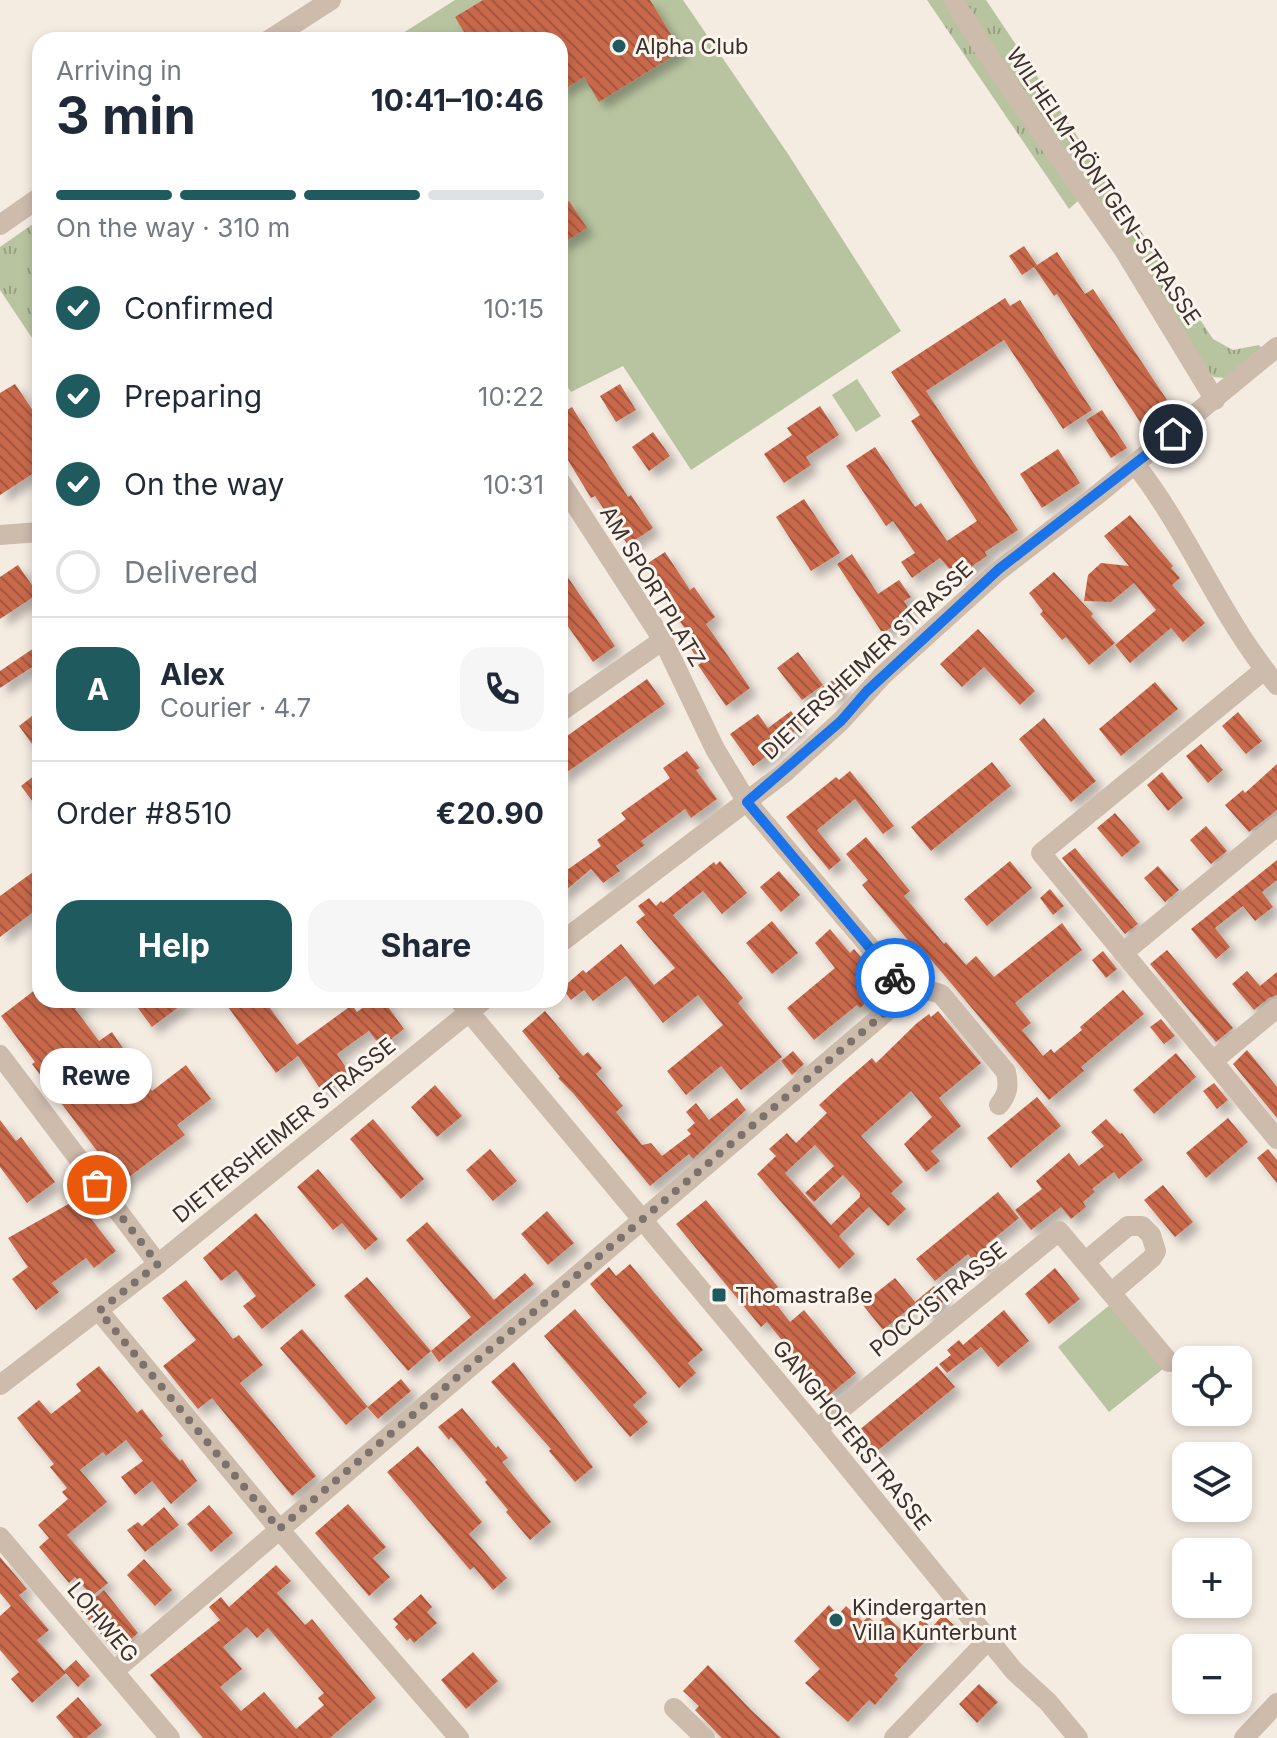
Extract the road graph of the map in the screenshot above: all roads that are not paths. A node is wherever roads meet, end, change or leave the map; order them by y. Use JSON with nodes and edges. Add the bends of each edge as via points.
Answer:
{"nodes":[{"id":1,"x":331,"y":0,"type":"edge"},
{"id":2,"x":953,"y":0,"type":"edge"},
{"id":3,"x":281,"y":32,"type":"edge"},
{"id":4,"x":32,"y":203,"type":"edge"},
{"id":5,"x":0,"y":225,"type":"edge"},
{"id":6,"x":1277,"y":347,"type":"edge"},
{"id":7,"x":1215,"y":400,"type":"junction"},
{"id":8,"x":1135,"y":464,"type":"junction"},
{"id":9,"x":568,"y":497,"type":"edge"},
{"id":10,"x":32,"y":533,"type":"edge"},
{"id":11,"x":0,"y":535,"type":"edge"},
{"id":12,"x":663,"y":640,"type":"junction"},
{"id":13,"x":1271,"y":677,"type":"edge"},
{"id":14,"x":568,"y":706,"type":"edge"},
{"id":15,"x":747,"y":802,"type":"junction"},
{"id":16,"x":1277,"y":826,"type":"edge"},
{"id":17,"x":568,"y":937,"type":"edge"},
{"id":18,"x":1123,"y":953,"type":"junction"},
{"id":19,"x":901,"y":992,"type":"junction"},
{"id":20,"x":465,"y":1008,"type":"edge"},
{"id":21,"x":473,"y":1008,"type":"edge"},
{"id":22,"x":1277,"y":1008,"type":"edge"},
{"id":23,"x":0,"y":1055,"type":"edge"},
{"id":24,"x":1213,"y":1061,"type":"junction"},
{"id":25,"x":999,"y":1105,"type":"dead end"},
{"id":26,"x":1277,"y":1139,"type":"edge"},
{"id":27,"x":642,"y":1220,"type":"junction"},
{"id":28,"x":1086,"y":1261,"type":"junction"},
{"id":29,"x":158,"y":1264,"type":"junction"},
{"id":30,"x":1112,"y":1292,"type":"junction"},
{"id":31,"x":99,"y":1311,"type":"junction"},
{"id":32,"x":1169,"y":1362,"type":"dead end"},
{"id":33,"x":0,"y":1385,"type":"edge"},
{"id":34,"x":817,"y":1429,"type":"junction"},
{"id":35,"x":279,"y":1529,"type":"junction"},
{"id":36,"x":0,"y":1537,"type":"edge"},
{"id":37,"x":989,"y":1639,"type":"junction"},
{"id":38,"x":114,"y":1671,"type":"junction"},
{"id":39,"x":1277,"y":1703,"type":"edge"},
{"id":40,"x":674,"y":1708,"type":"dead end"},
{"id":41,"x":170,"y":1738,"type":"edge"},
{"id":42,"x":459,"y":1738,"type":"edge"},
{"id":43,"x":705,"y":1738,"type":"edge"},
{"id":44,"x":894,"y":1738,"type":"edge"},
{"id":45,"x":1078,"y":1738,"type":"edge"},
{"id":46,"x":1244,"y":1738,"type":"edge"}],
"edges":[{"from":1,"to":3,"type":"street"},
{"from":2,"to":7,"type":"street","name":"WILHELM-RÖNTGEN-STRASSE","via":[[1124,250]]},
{"from":4,"to":5,"type":"street"},
{"from":6,"to":7,"type":"street","name":"DIETERSHEIMER STRASSE"},
{"from":7,"to":8,"type":"street","name":"DIETERSHEIMER STRASSE"},
{"from":8,"to":13,"type":"street","via":[[1176,522],[1230,622]]},
{"from":8,"to":15,"type":"street","name":"DIETERSHEIMER STRASSE","via":[[999,569],[841,721]]},
{"from":9,"to":12,"type":"street","name":"AM SPORTPLATZ"},
{"from":10,"to":11,"type":"street"},
{"from":12,"to":14,"type":"street"},
{"from":12,"to":15,"type":"street","name":"AM SPORTPLATZ","via":[[715,749]]},
{"from":13,"to":18,"type":"street","via":[[1041,853]]},
{"from":15,"to":17,"type":"street","name":"DIETERSHEIMER STRASSE"},
{"from":15,"to":19,"type":"street","via":[[896,978]]},
{"from":16,"to":18,"type":"street"},
{"from":18,"to":24,"type":"street"},
{"from":19,"to":25,"type":"street","via":[[924,989],[941,994],[1006,1072],[1007,1095]]},
{"from":19,"to":27,"type":"street","via":[[894,1005]]},
{"from":20,"to":29,"type":"street","name":"DIETERSHEIMER STRASSE"},
{"from":21,"to":27,"type":"street","name":"GANGHOFERSTRASSE"},
{"from":22,"to":24,"type":"street"},
{"from":23,"to":29,"type":"street"},
{"from":24,"to":26,"type":"street"},
{"from":27,"to":34,"type":"street","name":"GANGHOFERSTRASSE"},
{"from":27,"to":35,"type":"street"},
{"from":28,"to":30,"type":"street","name":"POCCISTRASSE"},
{"from":28,"to":30,"type":"street","via":[[1128,1226],[1142,1226],[1151,1235],[1156,1251],[1152,1258]]},
{"from":28,"to":34,"type":"street","name":"POCCISTRASSE","via":[[1059,1231]]},
{"from":29,"to":31,"type":"street","name":"DIETERSHEIMER STRASSE"},
{"from":30,"to":32,"type":"street","name":"POCCISTRASSE"},
{"from":31,"to":33,"type":"street","name":"DIETERSHEIMER STRASSE"},
{"from":31,"to":35,"type":"street"},
{"from":34,"to":37,"type":"street","name":"GANGHOFERSTRASSE"},
{"from":35,"to":38,"type":"street"},
{"from":35,"to":42,"type":"street"},
{"from":36,"to":38,"type":"street","name":"LOHWEG"},
{"from":37,"to":44,"type":"street"},
{"from":37,"to":45,"type":"street","name":"GANGHOFERSTRASSE"},
{"from":38,"to":41,"type":"street","name":"LOHWEG"},
{"from":39,"to":46,"type":"street"},
{"from":40,"to":43,"type":"street"}]}
